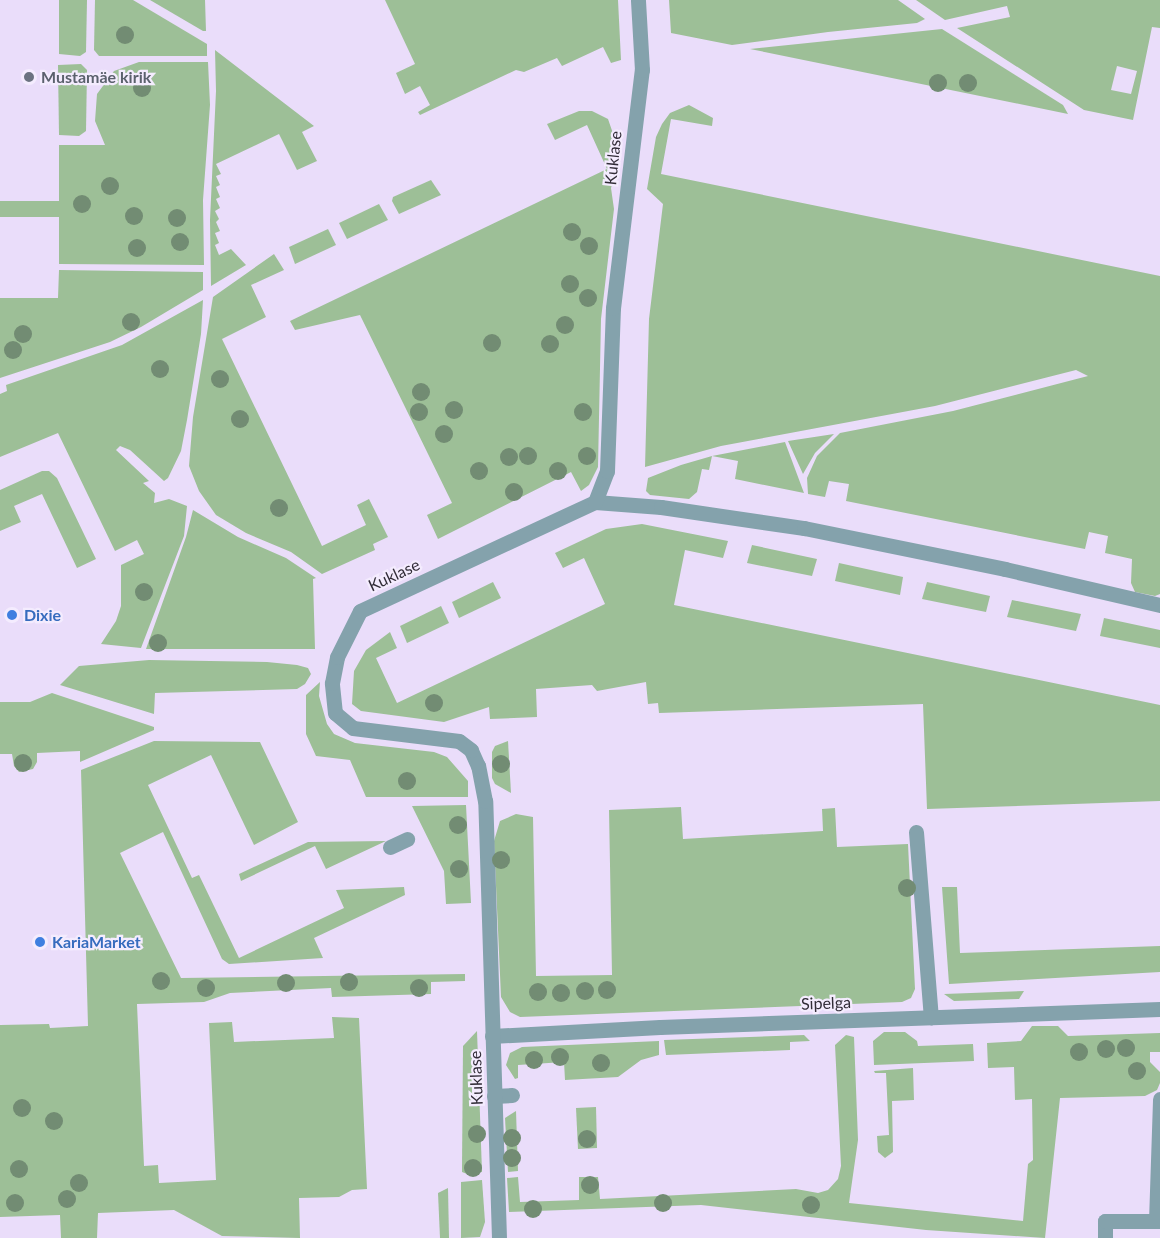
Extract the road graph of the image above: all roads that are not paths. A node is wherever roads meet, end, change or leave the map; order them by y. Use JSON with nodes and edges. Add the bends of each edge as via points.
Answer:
{"nodes":[{"id":1,"x":638,"y":0,"type":"edge"},
{"id":2,"x":595,"y":502,"type":"junction"},
{"id":3,"x":1160,"y":605,"type":"edge"},
{"id":4,"x":916,"y":832,"type":"dead end"},
{"id":5,"x":406,"y":839,"type":"dead end"},
{"id":6,"x":390,"y":847,"type":"dead end"},
{"id":7,"x":1160,"y":1009,"type":"edge"},
{"id":8,"x":931,"y":1017,"type":"junction"},
{"id":9,"x":492,"y":1036,"type":"junction"},
{"id":10,"x":512,"y":1095,"type":"dead end"},
{"id":11,"x":494,"y":1096,"type":"junction"},
{"id":12,"x":1160,"y":1100,"type":"edge"},
{"id":13,"x":1158,"y":1221,"type":"edge"},
{"id":14,"x":499,"y":1238,"type":"edge"},
{"id":15,"x":1105,"y":1238,"type":"edge"}],
"edges":[{"from":1,"to":2,"type":"street","name":"Kuklase","via":[[642,70],[613,308],[607,471]]},
{"from":2,"to":3,"type":"street","via":[[804,528]]},
{"from":2,"to":9,"type":"street","name":"Kuklase","via":[[360,610],[337,657],[332,683],[335,713],[353,728],[459,741],[471,750],[478,766],[485,801]]},
{"from":4,"to":8,"type":"street"},
{"from":5,"to":6,"type":"street"},
{"from":7,"to":8,"type":"street","name":"Sipelga"},
{"from":8,"to":9,"type":"street","name":"Sipelga"},
{"from":9,"to":11,"type":"street","name":"Kuklase"},
{"from":10,"to":11,"type":"street"},
{"from":11,"to":14,"type":"street","name":"Kuklase"},
{"from":12,"to":13,"type":"street"},
{"from":13,"to":15,"type":"street","via":[[1105,1221]]}]}
